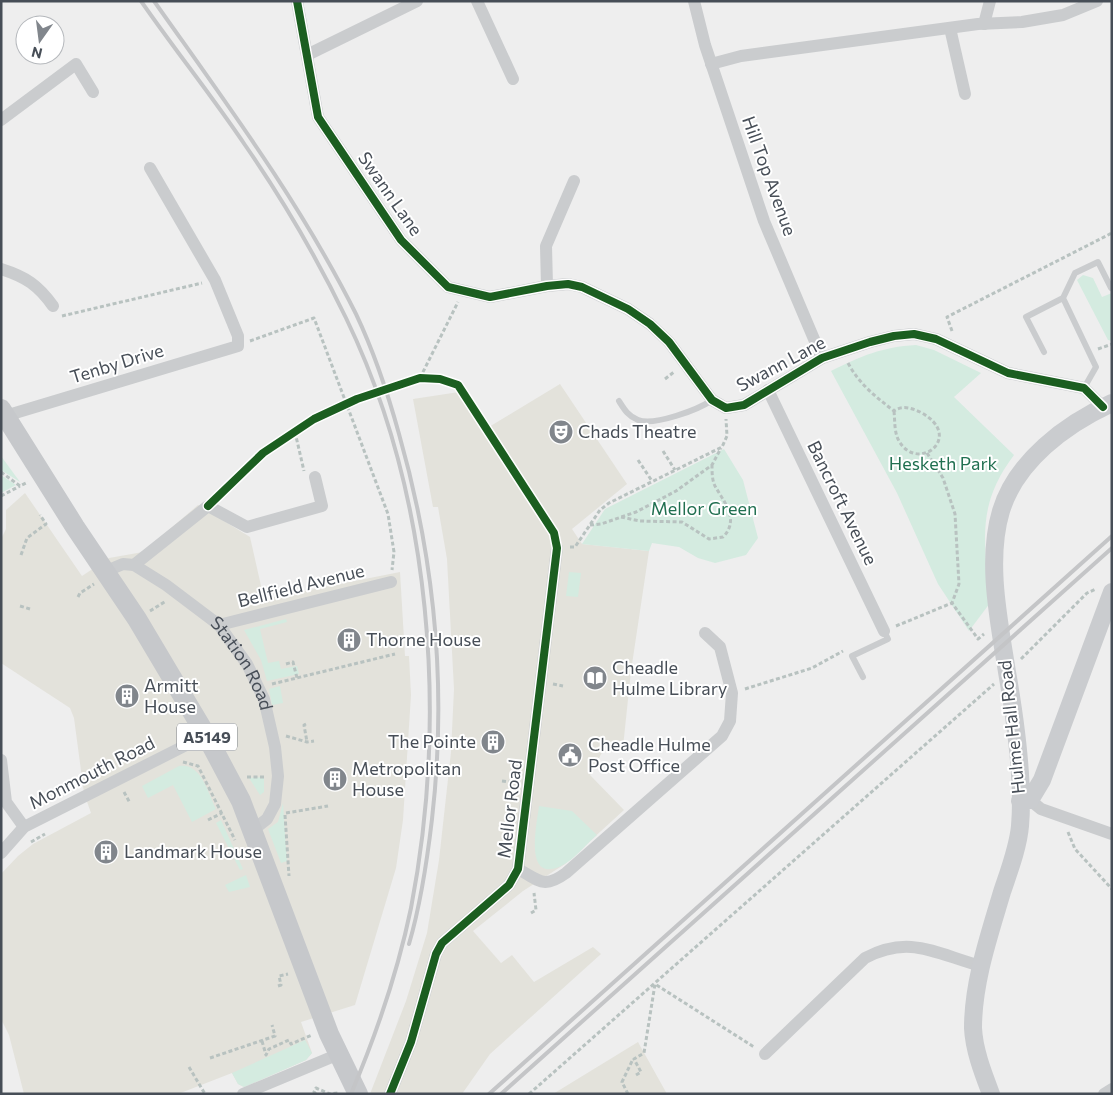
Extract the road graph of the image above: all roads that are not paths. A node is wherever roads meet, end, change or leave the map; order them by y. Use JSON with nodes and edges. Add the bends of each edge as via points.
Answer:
{"nodes":[{"id":1,"x":298,"y":1,"type":"edge"},
{"id":2,"x":417,"y":1,"type":"edge"},
{"id":3,"x":477,"y":1,"type":"edge"},
{"id":4,"x":694,"y":1,"type":"edge"},
{"id":5,"x":990,"y":1,"type":"edge"},
{"id":6,"x":1097,"y":1,"type":"edge"},
{"id":7,"x":984,"y":24,"type":"junction"},
{"id":8,"x":950,"y":28,"type":"junction"},
{"id":9,"x":307,"y":55,"type":"junction"},
{"id":10,"x":711,"y":64,"type":"junction"},
{"id":11,"x":512,"y":79,"type":"dead end"},
{"id":12,"x":93,"y":92,"type":"dead end"},
{"id":13,"x":965,"y":94,"type":"dead end"},
{"id":14,"x":1,"y":120,"type":"edge"},
{"id":15,"x":150,"y":168,"type":"dead end"},
{"id":16,"x":574,"y":181,"type":"dead end"},
{"id":17,"x":1,"y":269,"type":"edge"},
{"id":18,"x":547,"y":286,"type":"junction"},
{"id":19,"x":1111,"y":288,"type":"edge"},
{"id":20,"x":1064,"y":298,"type":"junction"},
{"id":21,"x":53,"y":306,"type":"road end"},
{"id":22,"x":1044,"y":352,"type":"dead end"},
{"id":23,"x":822,"y":358,"type":"junction"},
{"id":24,"x":1084,"y":388,"type":"junction"},
{"id":25,"x":768,"y":390,"type":"junction"},
{"id":26,"x":712,"y":400,"type":"junction"},
{"id":27,"x":618,"y":401,"type":"dead end"},
{"id":28,"x":1108,"y":405,"type":"edge"},
{"id":29,"x":3,"y":412,"type":"edge"},
{"id":30,"x":315,"y":477,"type":"road end"},
{"id":31,"x":557,"y":548,"type":"road end"},
{"id":32,"x":134,"y":565,"type":"junction"},
{"id":33,"x":104,"y":572,"type":"junction"},
{"id":34,"x":391,"y":582,"type":"road end"},
{"id":35,"x":1107,"y":589,"type":"edge"},
{"id":36,"x":219,"y":625,"type":"junction"},
{"id":37,"x":884,"y":631,"type":"joint"},
{"id":38,"x":705,"y":634,"type":"dead end"},
{"id":39,"x":863,"y":677,"type":"dead end"},
{"id":40,"x":206,"y":735,"type":"junction"},
{"id":41,"x":1,"y":760,"type":"edge"},
{"id":42,"x":1025,"y":801,"type":"junction"},
{"id":43,"x":24,"y":828,"type":"junction"},
{"id":44,"x":253,"y":830,"type":"junction"},
{"id":45,"x":1112,"y":834,"type":"edge"},
{"id":46,"x":1,"y":853,"type":"edge"},
{"id":47,"x":518,"y":869,"type":"junction"},
{"id":48,"x":981,"y":966,"type":"junction"},
{"id":49,"x":765,"y":1054,"type":"road end"},
{"id":50,"x":331,"y":1058,"type":"junction"},
{"id":51,"x":1112,"y":1090,"type":"edge"},
{"id":52,"x":244,"y":1094,"type":"edge"},
{"id":53,"x":358,"y":1094,"type":"edge"},
{"id":54,"x":390,"y":1094,"type":"edge"},
{"id":55,"x":991,"y":1094,"type":"edge"},
{"id":56,"x":1104,"y":1094,"type":"edge"}],
"edges":[{"from":1,"to":9,"type":"street","name":"Swann Lane"},
{"from":2,"to":9,"type":"street"},
{"from":3,"to":11,"type":"street"},
{"from":4,"to":10,"type":"street","name":"Hill Top Avenue"},
{"from":5,"to":7,"type":"street"},
{"from":6,"to":7,"type":"street","via":[[1063,15]]},
{"from":7,"to":8,"type":"street"},
{"from":8,"to":10,"type":"street","via":[[741,56]]},
{"from":8,"to":13,"type":"street"},
{"from":9,"to":18,"type":"street","name":"Swann Lane","via":[[318,117],[401,240],[448,287],[490,297]]},
{"from":10,"to":23,"type":"street","name":"Hill Top Avenue","via":[[764,221]]},
{"from":12,"to":14,"type":"street","via":[[76,64]]},
{"from":15,"to":29,"type":"street","name":"Tenby Drive","via":[[215,280],[241,350]]},
{"from":16,"to":18,"type":"street","via":[[546,246]]},
{"from":17,"to":21,"type":"street","via":[[39,287]]},
{"from":18,"to":26,"type":"street","name":"Swann Lane","via":[[568,284],[582,287],[650,324],[669,342]]},
{"from":19,"to":20,"type":"lane","via":[[1098,262],[1075,274]]},
{"from":20,"to":22,"type":"lane","via":[[1026,316]]},
{"from":20,"to":24,"type":"lane","via":[[1096,366]]},
{"from":23,"to":24,"type":"street","name":"Swann Lane","via":[[894,336],[914,334],[936,339],[1008,373]]},
{"from":23,"to":25,"type":"street","name":"Swann Lane"},
{"from":24,"to":28,"type":"street"},
{"from":25,"to":26,"type":"street","name":"Swann Lane","via":[[744,404],[726,408]]},
{"from":25,"to":37,"type":"street","name":"Bancroft Avenue"},
{"from":26,"to":27,"type":"lane","via":[[691,412],[646,422],[632,417]]},
{"from":28,"to":42,"type":"main road","name":"Hulme Hall Road","via":[[1060,435],[1031,460],[1018,474],[1001,512],[995,542],[998,622]]},
{"from":29,"to":33,"type":"main road","number":"A5149"},
{"from":30,"to":32,"type":"street","via":[[322,506],[247,527],[208,506]]},
{"from":31,"to":47,"type":"street","name":"Mellor Road"},
{"from":32,"to":33,"type":"street","via":[[123,564]]},
{"from":32,"to":36,"type":"street","name":"Station Road"},
{"from":33,"to":40,"type":"main road","number":"A5149","via":[[137,619]]},
{"from":34,"to":36,"type":"street","name":"Bellfield Avenue"},
{"from":35,"to":42,"type":"main road","via":[[1042,780]]},
{"from":36,"to":44,"type":"street","name":"Station Road","via":[[233,642],[264,699],[272,736],[278,776],[275,804],[267,819]]},
{"from":37,"to":39,"type":"lane","via":[[888,639],[852,656]]},
{"from":38,"to":47,"type":"street","via":[[720,648],[732,693],[730,721],[722,736],[553,882],[545,882]]},
{"from":40,"to":43,"type":"street","name":"Monmouth Road"},
{"from":40,"to":44,"type":"main road","number":"A5149"},
{"from":41,"to":43,"type":"street","via":[[6,802]]},
{"from":42,"to":45,"type":"street"},
{"from":42,"to":48,"type":"main road","name":"Hulme Hall Road"},
{"from":43,"to":46,"type":"street","name":"Monmouth Road"},
{"from":44,"to":50,"type":"main road","number":"A5149","via":[[322,1016]]},
{"from":47,"to":54,"type":"street","name":"Mellor Road","via":[[509,886],[442,943],[411,1042]]},
{"from":48,"to":49,"type":"street","via":[[913,946],[882,949],[865,958]]},
{"from":48,"to":55,"type":"main road","name":"Hulme Hall Road","via":[[973,1029],[982,1072]]},
{"from":50,"to":52,"type":"street"},
{"from":50,"to":53,"type":"main road","number":"A5149"},
{"from":51,"to":56,"type":"street"}]}
